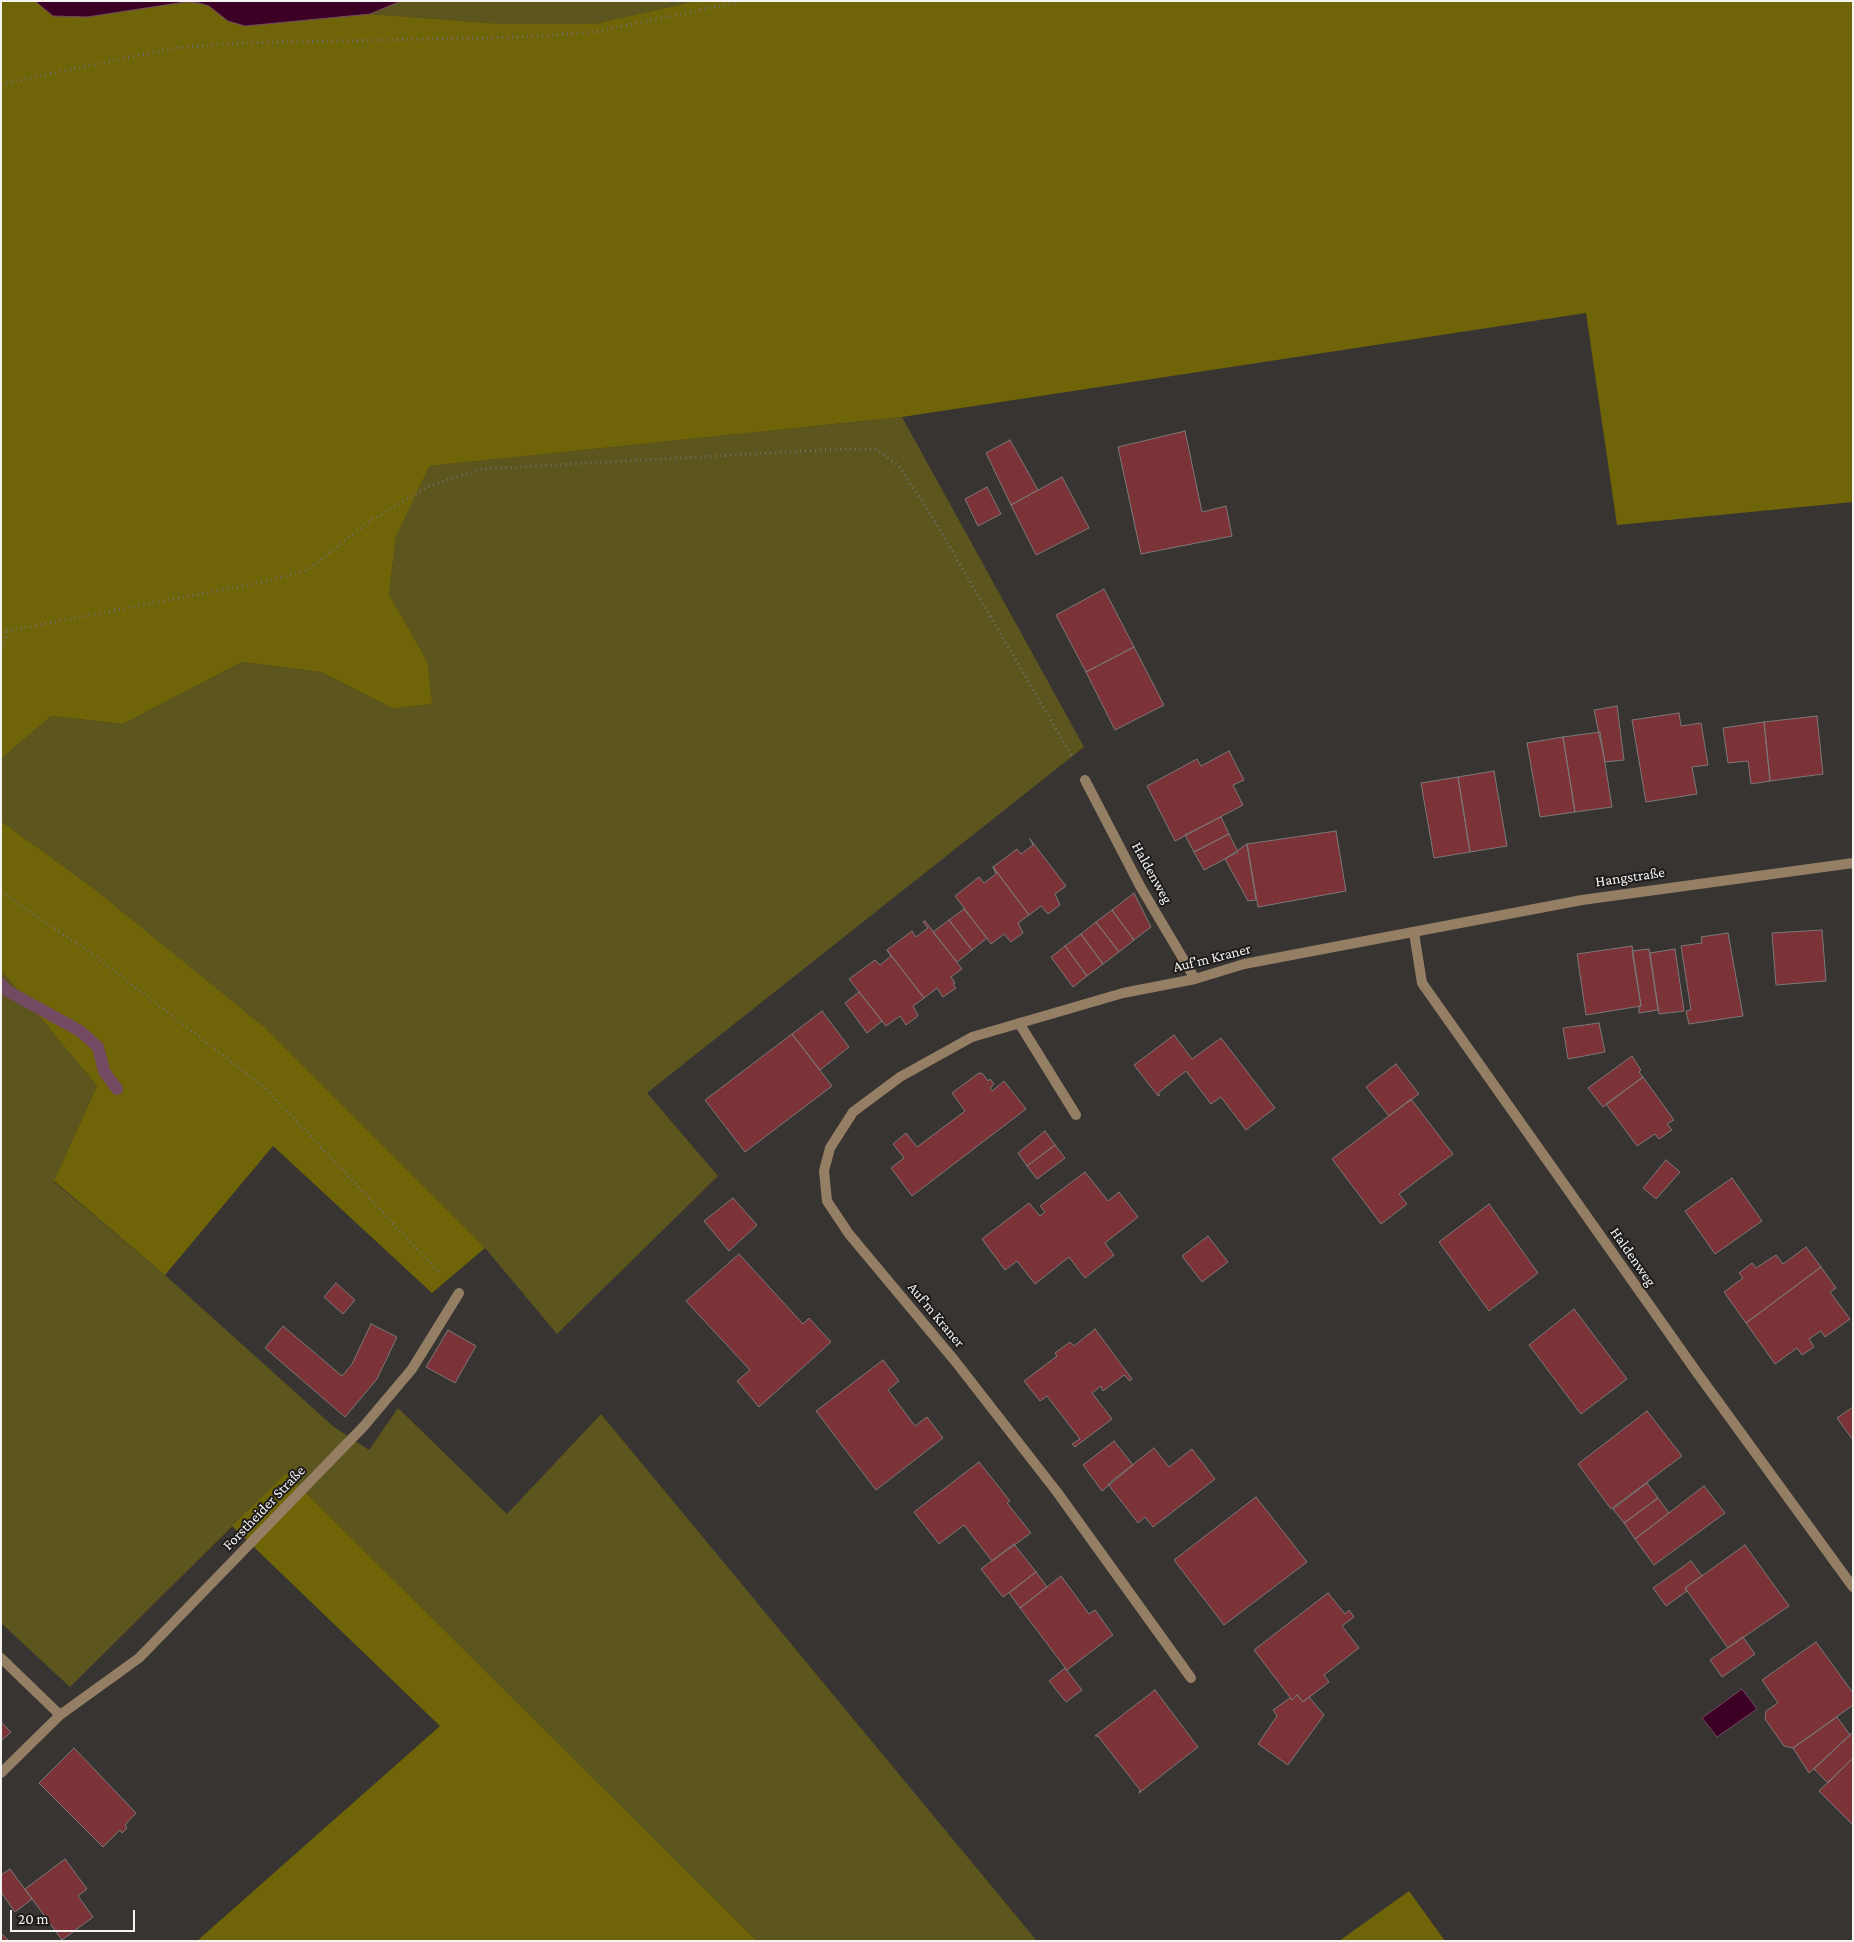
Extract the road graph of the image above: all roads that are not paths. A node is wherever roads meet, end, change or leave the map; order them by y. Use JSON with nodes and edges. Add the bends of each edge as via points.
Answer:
{"nodes":[{"id":1,"x":1086,"y":780,"type":"road end"},
{"id":2,"x":1853,"y":863,"type":"edge"},
{"id":3,"x":1414,"y":933,"type":"junction"},
{"id":4,"x":1195,"y":978,"type":"junction"},
{"id":5,"x":1019,"y":1023,"type":"junction"},
{"id":6,"x":1076,"y":1114,"type":"dead end"},
{"id":7,"x":459,"y":1293,"type":"road end"},
{"id":8,"x":1853,"y":1587,"type":"edge"},
{"id":9,"x":1,"y":1658,"type":"edge"},
{"id":10,"x":1191,"y":1678,"type":"dead end"},
{"id":11,"x":60,"y":1715,"type":"junction"},
{"id":12,"x":1,"y":1773,"type":"edge"}],
"edges":[{"from":1,"to":4,"type":"street","name":"Haldenweg","via":[[1140,886]]},
{"from":2,"to":3,"type":"street","name":"Hangstraße","via":[[1582,900]]},
{"from":3,"to":4,"type":"street","name":"Auf'm Kraner","via":[[1244,964]]},
{"from":3,"to":8,"type":"street","name":"Haldenweg","via":[[1422,984]]},
{"from":4,"to":5,"type":"street","name":"Auf'm Kraner","via":[[1123,993]]},
{"from":5,"to":6,"type":"street"},
{"from":5,"to":10,"type":"street","name":"Auf'm Kraner","via":[[972,1037],[900,1077],[853,1112],[830,1148],[824,1171],[827,1201],[849,1234],[955,1361],[1057,1492]]},
{"from":7,"to":11,"type":"street","name":"Forstheider Straße","via":[[412,1369],[364,1426],[139,1658]]},
{"from":9,"to":11,"type":"street"},
{"from":11,"to":12,"type":"street","name":"Forstheider Straße"}]}
